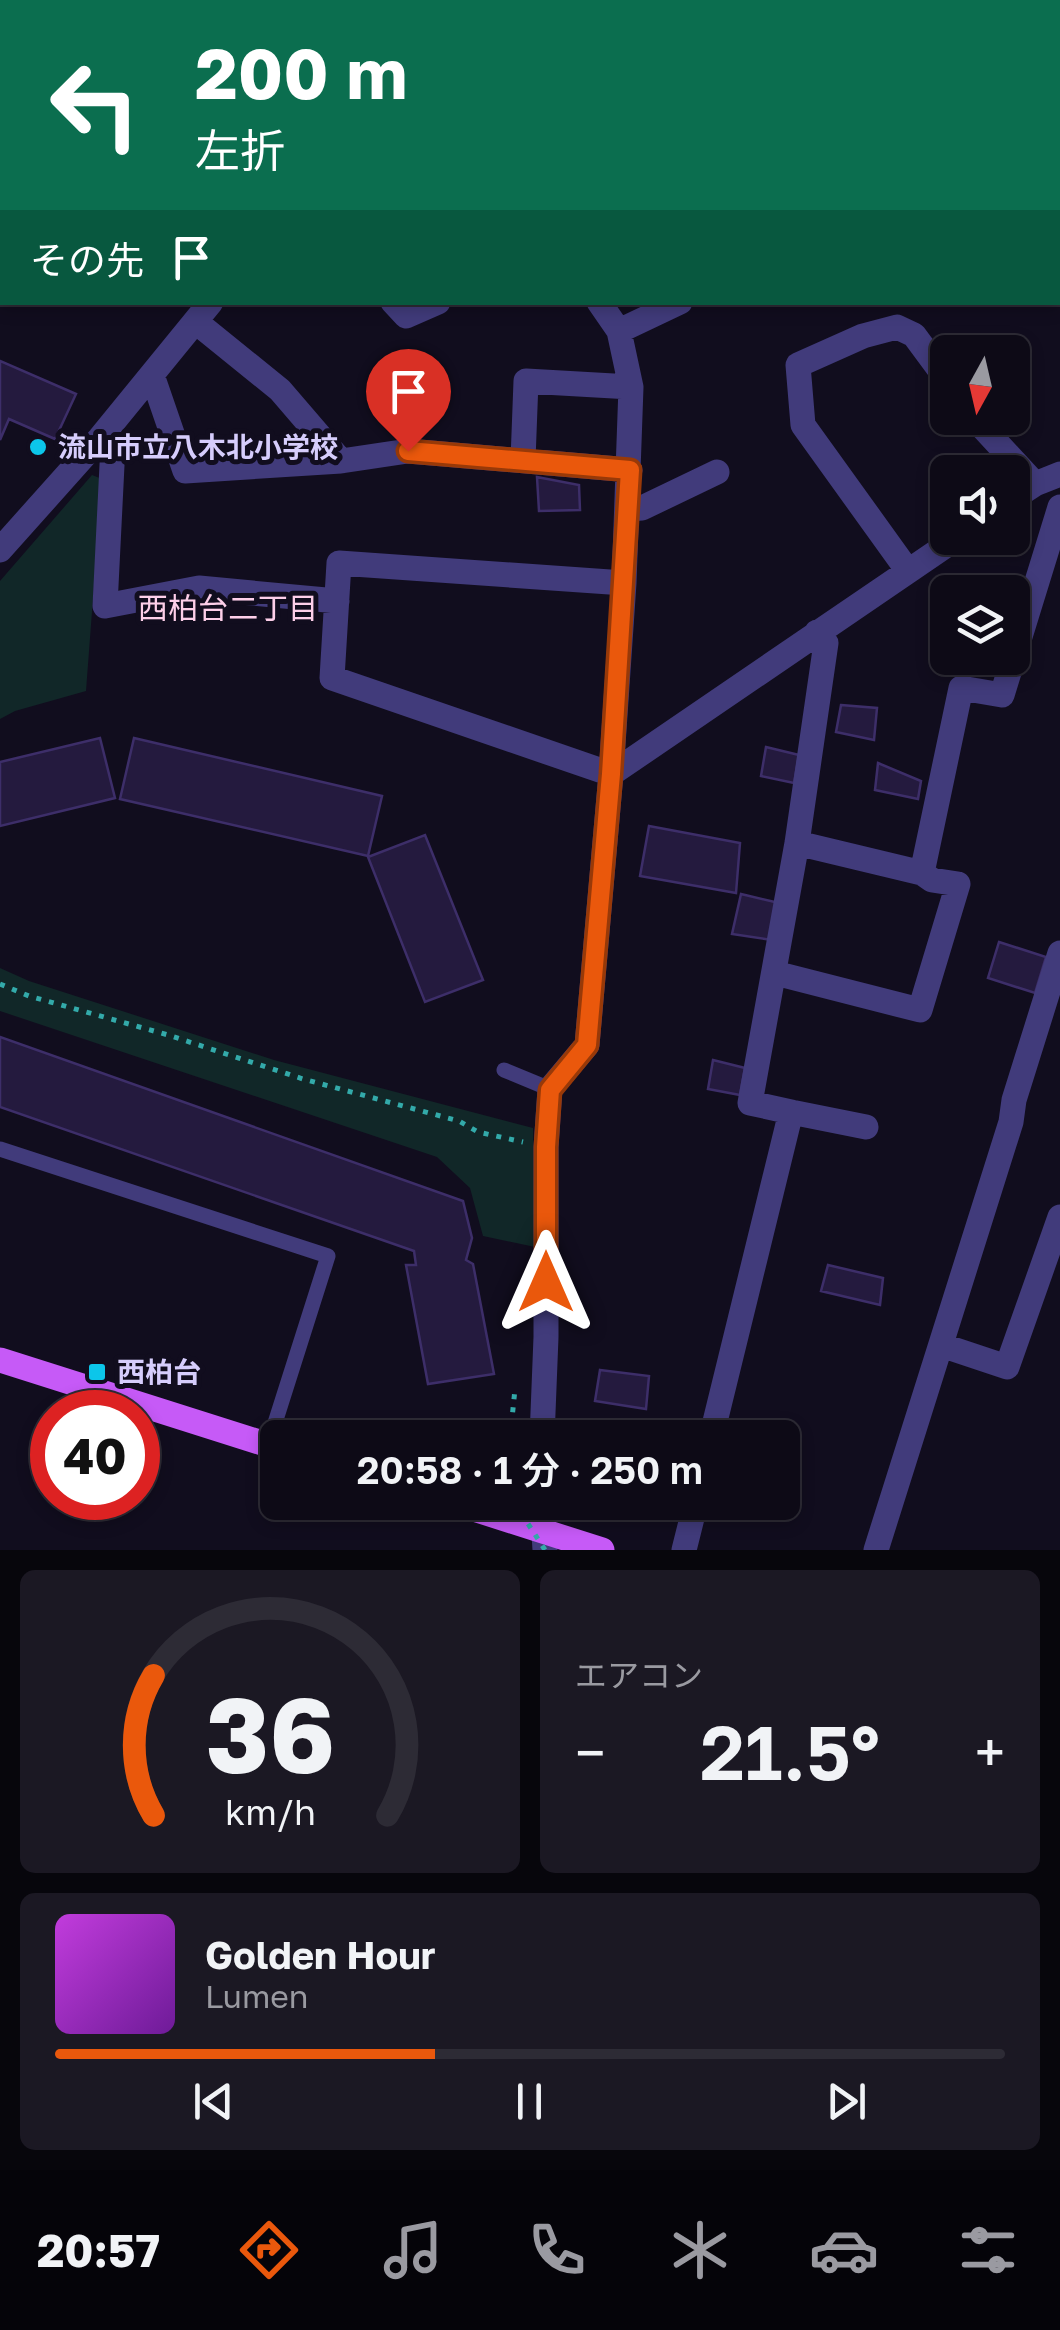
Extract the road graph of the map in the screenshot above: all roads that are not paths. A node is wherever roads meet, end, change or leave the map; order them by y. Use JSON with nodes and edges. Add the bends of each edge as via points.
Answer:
{"nodes":[{"id":1,"x":396,"y":305,"type":"edge"},
{"id":2,"x":431,"y":305,"type":"edge"},
{"id":3,"x":601,"y":305,"type":"edge"},
{"id":4,"x":674,"y":305,"type":"edge"},
{"id":5,"x":204,"y":312,"type":"edge"},
{"id":6,"x":619,"y":331,"type":"junction"},
{"id":7,"x":930,"y":356,"type":"edge"},
{"id":8,"x":152,"y":375,"type":"junction"},
{"id":9,"x":631,"y":387,"type":"junction"},
{"id":10,"x":990,"y":435,"type":"edge"},
{"id":11,"x":100,"y":438,"type":"junction"},
{"id":12,"x":523,"y":460,"type":"junction"},
{"id":13,"x":341,"y":461,"type":"junction"},
{"id":14,"x":630,"y":470,"type":"junction"},
{"id":15,"x":717,"y":472,"type":"dead end"},
{"id":16,"x":1060,"y":474,"type":"edge"},
{"id":17,"x":1035,"y":484,"type":"junction"},
{"id":18,"x":1030,"y":487,"type":"edge"},
{"id":19,"x":1060,"y":507,"type":"edge"},
{"id":20,"x":628,"y":510,"type":"junction"},
{"id":21,"x":0,"y":550,"type":"edge"},
{"id":22,"x":932,"y":555,"type":"edge"},
{"id":23,"x":908,"y":572,"type":"junction"},
{"id":24,"x":624,"y":584,"type":"junction"},
{"id":25,"x":338,"y":601,"type":"junction"},
{"id":26,"x":818,"y":632,"type":"junction"},
{"id":27,"x":611,"y":774,"type":"junction"},
{"id":28,"x":797,"y":843,"type":"junction"},
{"id":29,"x":922,"y":873,"type":"junction"},
{"id":30,"x":1060,"y":953,"type":"edge"},
{"id":31,"x":775,"y":973,"type":"junction"},
{"id":32,"x":504,"y":1070,"type":"dead end"},
{"id":33,"x":550,"y":1090,"type":"junction"},
{"id":34,"x":791,"y":1112,"type":"junction"},
{"id":35,"x":866,"y":1127,"type":"dead end"},
{"id":36,"x":0,"y":1149,"type":"edge"},
{"id":37,"x":1060,"y":1217,"type":"edge"},
{"id":38,"x":941,"y":1345,"type":"junction"},
{"id":39,"x":0,"y":1360,"type":"edge"},
{"id":40,"x":280,"y":1420,"type":"edge"},
{"id":41,"x":543,"y":1420,"type":"edge"},
{"id":42,"x":716,"y":1420,"type":"edge"},
{"id":43,"x":260,"y":1442,"type":"edge"},
{"id":44,"x":492,"y":1520,"type":"edge"},
{"id":45,"x":692,"y":1520,"type":"edge"},
{"id":46,"x":545,"y":1544,"type":"edge"},
{"id":47,"x":602,"y":1550,"type":"edge"},
{"id":48,"x":684,"y":1550,"type":"edge"},
{"id":49,"x":876,"y":1550,"type":"edge"}],
"edges":[{"from":1,"to":2,"type":"street","via":[[406,316]]},
{"from":3,"to":6,"type":"street"},
{"from":4,"to":6,"type":"street"},
{"from":5,"to":8,"type":"street"},
{"from":5,"to":13,"type":"street"},
{"from":6,"to":9,"type":"street"},
{"from":7,"to":23,"type":"street","via":[[897,326],[798,364],[803,425]]},
{"from":8,"to":11,"type":"street"},
{"from":8,"to":13,"type":"street","via":[[185,471]]},
{"from":9,"to":12,"type":"street","via":[[526,380]]},
{"from":9,"to":14,"type":"street"},
{"from":10,"to":17,"type":"street"},
{"from":11,"to":21,"type":"street"},
{"from":11,"to":25,"type":"street","via":[[113,445],[104,606],[199,588]]},
{"from":12,"to":13,"type":"street","via":[[408,451]]},
{"from":12,"to":14,"type":"street"},
{"from":14,"to":20,"type":"street"},
{"from":15,"to":20,"type":"street"},
{"from":16,"to":17,"type":"street"},
{"from":17,"to":18,"type":"street"},
{"from":19,"to":29,"type":"street","via":[[1002,695],[961,688]]},
{"from":20,"to":24,"type":"street"},
{"from":22,"to":23,"type":"street"},
{"from":23,"to":26,"type":"street"},
{"from":24,"to":25,"type":"street","via":[[339,563]]},
{"from":24,"to":27,"type":"street"},
{"from":25,"to":27,"type":"street","via":[[332,678]]},
{"from":26,"to":27,"type":"street"},
{"from":26,"to":28,"type":"street","via":[[826,644]]},
{"from":27,"to":33,"type":"street","via":[[587,1045]]},
{"from":28,"to":29,"type":"street"},
{"from":28,"to":31,"type":"street"},
{"from":29,"to":31,"type":"street","via":[[958,884],[920,1010]]},
{"from":30,"to":38,"type":"street"},
{"from":31,"to":34,"type":"street","via":[[750,1103]]},
{"from":32,"to":33,"type":"lane"},
{"from":33,"to":41,"type":"street"},
{"from":34,"to":35,"type":"street"},
{"from":34,"to":42,"type":"street"},
{"from":36,"to":40,"type":"lane","via":[[328,1256]]},
{"from":37,"to":38,"type":"street","via":[[1007,1367]]},
{"from":38,"to":49,"type":"street"},
{"from":39,"to":43,"type":"main road"},
{"from":44,"to":46,"type":"main road"},
{"from":45,"to":48,"type":"street"},
{"from":46,"to":47,"type":"main road"}]}
